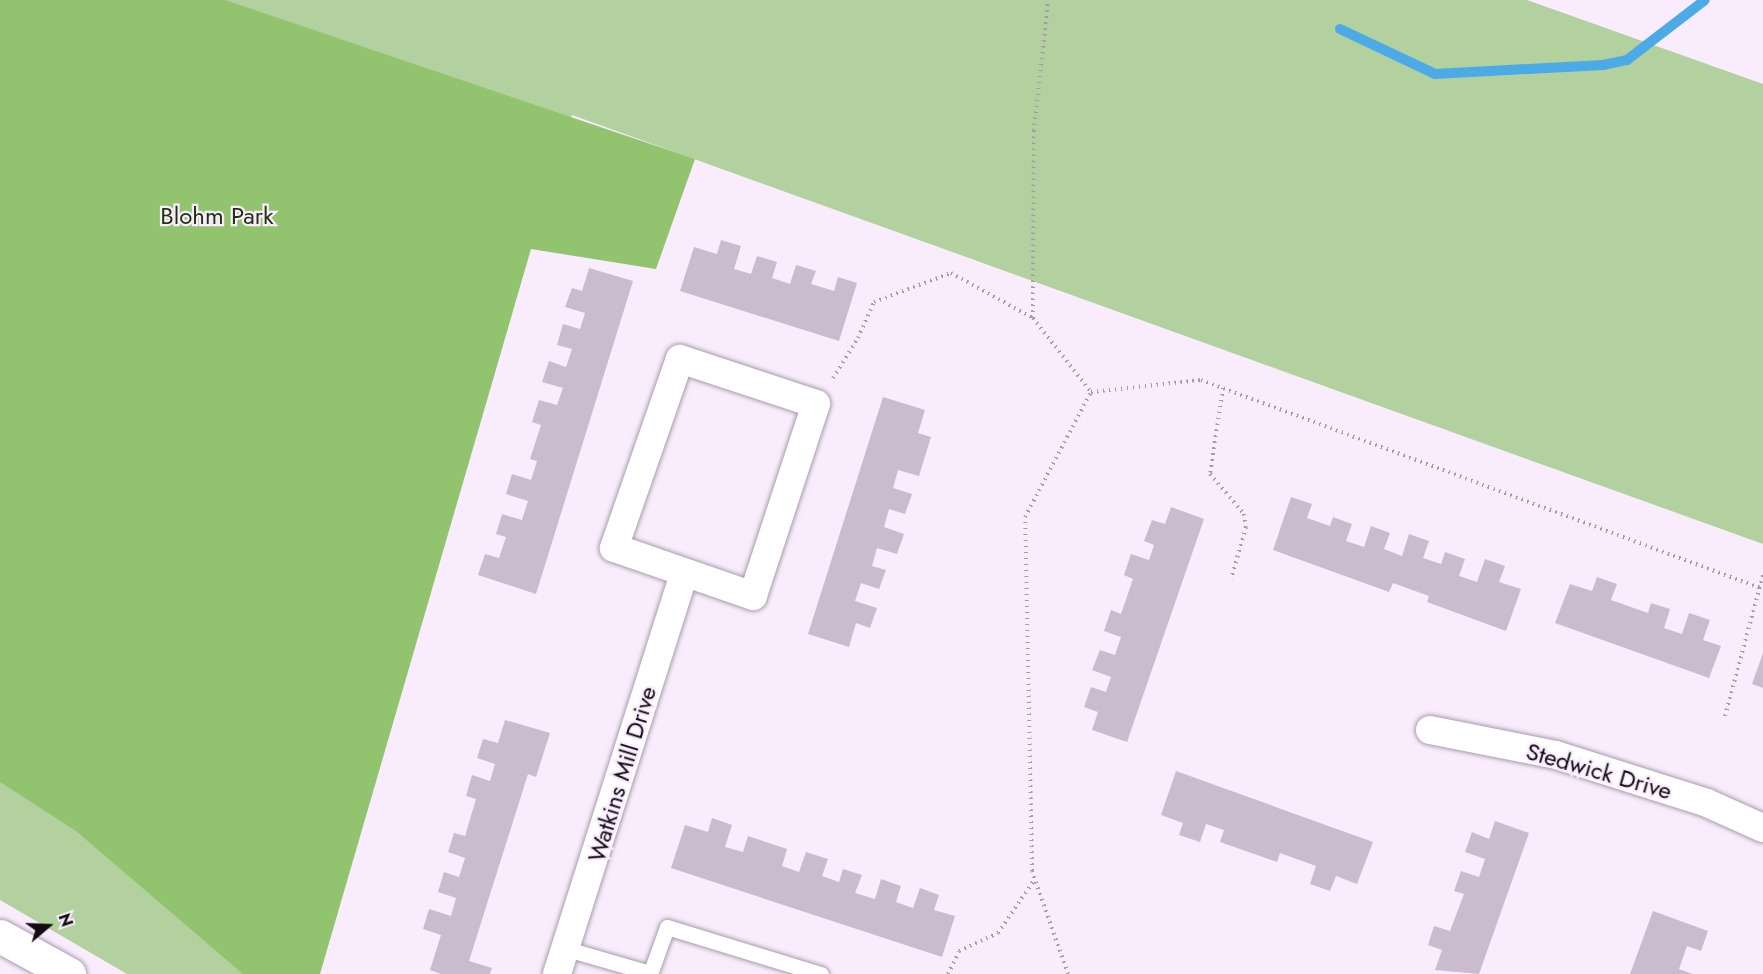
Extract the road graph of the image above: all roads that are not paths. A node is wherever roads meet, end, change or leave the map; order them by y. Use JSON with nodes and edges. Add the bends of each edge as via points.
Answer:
{"nodes":[{"id":1,"x":684,"y":573,"type":"junction"},
{"id":2,"x":1430,"y":730,"type":"dead end"},
{"id":3,"x":1763,"y":828,"type":"edge"},
{"id":4,"x":0,"y":936,"type":"edge"},
{"id":5,"x":562,"y":961,"type":"edge"},
{"id":6,"x":650,"y":973,"type":"edge"},
{"id":7,"x":69,"y":974,"type":"edge"},
{"id":8,"x":821,"y":974,"type":"edge"}],
"edges":[{"from":1,"to":1,"type":"street","via":[[614,548],[680,359],[816,404],[753,596]]},
{"from":1,"to":5,"type":"street","name":"Watkins Mill Drive"},
{"from":2,"to":3,"type":"street","name":"Stedwick Drive","via":[[1556,755],[1707,803]]},
{"from":4,"to":7,"type":"street"},
{"from":5,"to":6,"type":"lane"},
{"from":6,"to":8,"type":"lane","via":[[667,927]]}]}
